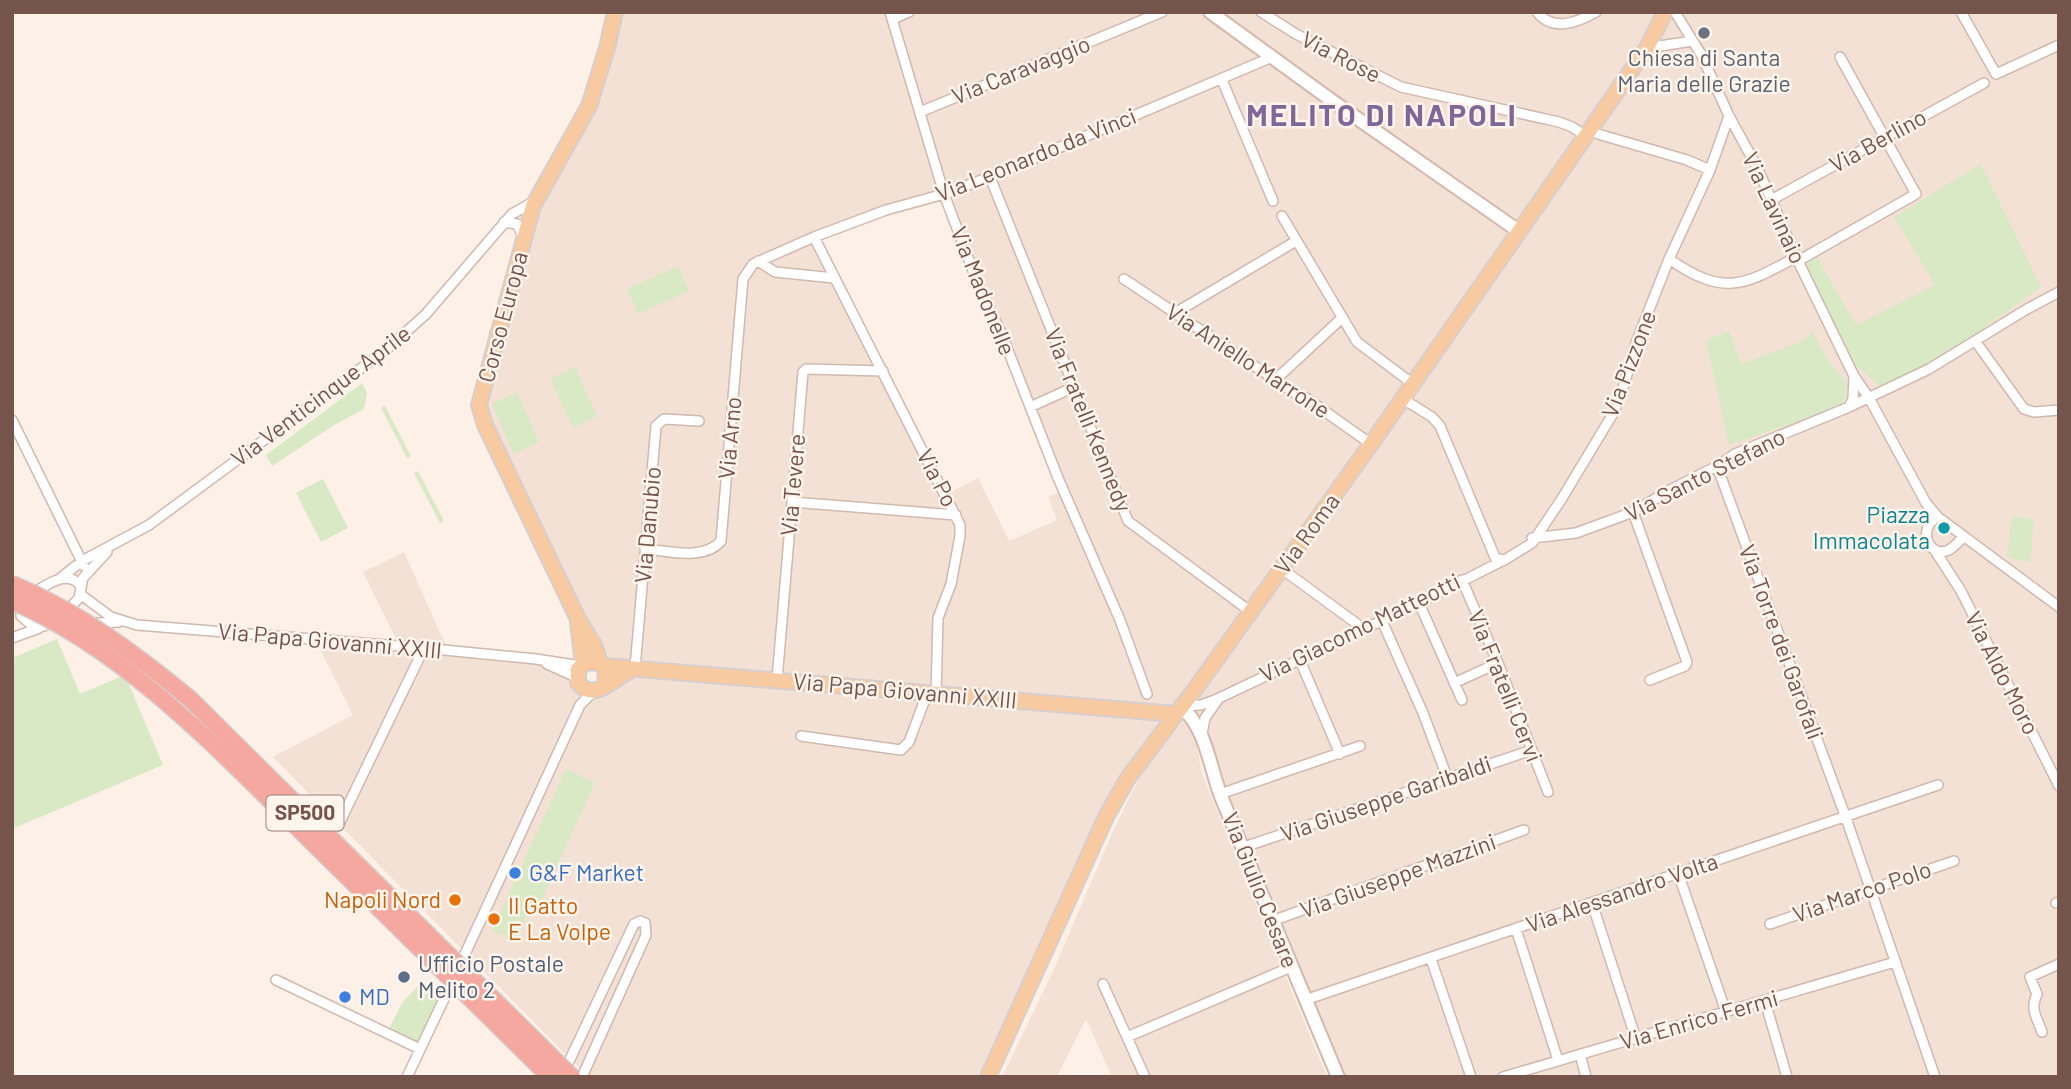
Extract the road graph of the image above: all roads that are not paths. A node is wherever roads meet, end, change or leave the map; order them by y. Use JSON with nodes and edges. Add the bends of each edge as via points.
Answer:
{"nodes":[{"id":1,"x":615,"y":12,"type":"edge"},
{"id":2,"x":909,"y":12,"type":"edge"},
{"id":3,"x":1162,"y":12,"type":"edge"},
{"id":4,"x":1210,"y":12,"type":"edge"},
{"id":5,"x":1261,"y":12,"type":"edge"},
{"id":6,"x":1537,"y":12,"type":"edge"},
{"id":7,"x":1596,"y":12,"type":"edge"},
{"id":8,"x":1665,"y":12,"type":"edge"},
{"id":9,"x":1675,"y":12,"type":"edge"},
{"id":10,"x":1961,"y":12,"type":"edge"},
{"id":11,"x":891,"y":15,"type":"edge"},
{"id":12,"x":1692,"y":41,"type":"junction"},
{"id":13,"x":2059,"y":45,"type":"edge"},
{"id":14,"x":1647,"y":48,"type":"junction"},
{"id":15,"x":1272,"y":57,"type":"junction"},
{"id":16,"x":1840,"y":57,"type":"dead end"},
{"id":17,"x":1222,"y":80,"type":"junction"},
{"id":18,"x":1984,"y":83,"type":"dead end"},
{"id":19,"x":920,"y":112,"type":"junction"},
{"id":20,"x":1729,"y":116,"type":"junction"},
{"id":21,"x":1592,"y":135,"type":"junction"},
{"id":22,"x":1885,"y":138,"type":"junction"},
{"id":23,"x":1710,"y":170,"type":"junction"},
{"id":24,"x":990,"y":177,"type":"junction"},
{"id":25,"x":944,"y":194,"type":"junction"},
{"id":26,"x":1773,"y":199,"type":"junction"},
{"id":27,"x":1273,"y":201,"type":"dead end"},
{"id":28,"x":528,"y":208,"type":"junction"},
{"id":29,"x":1282,"y":216,"type":"dead end"},
{"id":30,"x":504,"y":222,"type":"junction"},
{"id":31,"x":1520,"y":232,"type":"junction"},
{"id":32,"x":814,"y":237,"type":"junction"},
{"id":33,"x":524,"y":240,"type":"junction"},
{"id":34,"x":1296,"y":242,"type":"junction"},
{"id":35,"x":1669,"y":259,"type":"junction"},
{"id":36,"x":1797,"y":259,"type":"junction"},
{"id":37,"x":758,"y":261,"type":"junction"},
{"id":38,"x":834,"y":278,"type":"junction"},
{"id":39,"x":1124,"y":279,"type":"dead end"},
{"id":40,"x":2059,"y":292,"type":"edge"},
{"id":41,"x":1175,"y":313,"type":"junction"},
{"id":42,"x":1342,"y":318,"type":"junction"},
{"id":43,"x":1976,"y":342,"type":"junction"},
{"id":44,"x":883,"y":372,"type":"junction"},
{"id":45,"x":1854,"y":376,"type":"junction"},
{"id":46,"x":1274,"y":381,"type":"junction"},
{"id":47,"x":1413,"y":384,"type":"junction"},
{"id":48,"x":1074,"y":387,"type":"junction"},
{"id":49,"x":1869,"y":398,"type":"junction"},
{"id":50,"x":1403,"y":399,"type":"junction"},
{"id":51,"x":1030,"y":407,"type":"junction"},
{"id":52,"x":1849,"y":407,"type":"junction"},
{"id":53,"x":2059,"y":410,"type":"edge"},
{"id":54,"x":12,"y":420,"type":"edge"},
{"id":55,"x":699,"y":421,"type":"dead end"},
{"id":56,"x":1371,"y":444,"type":"junction"},
{"id":57,"x":1717,"y":466,"type":"junction"},
{"id":58,"x":1919,"y":493,"type":"junction"},
{"id":59,"x":792,"y":502,"type":"junction"},
{"id":60,"x":1633,"y":512,"type":"junction"},
{"id":61,"x":956,"y":515,"type":"junction"},
{"id":62,"x":1938,"y":517,"type":"junction"},
{"id":63,"x":1927,"y":526,"type":"junction"},
{"id":64,"x":1537,"y":537,"type":"junction"},
{"id":65,"x":1960,"y":537,"type":"junction"},
{"id":66,"x":116,"y":544,"type":"junction"},
{"id":67,"x":645,"y":550,"type":"junction"},
{"id":68,"x":1940,"y":554,"type":"junction"},
{"id":69,"x":82,"y":561,"type":"junction"},
{"id":70,"x":1497,"y":562,"type":"junction"},
{"id":71,"x":1282,"y":569,"type":"junction"},
{"id":72,"x":87,"y":571,"type":"junction"},
{"id":73,"x":12,"y":575,"type":"edge"},
{"id":74,"x":58,"y":580,"type":"junction"},
{"id":75,"x":1462,"y":580,"type":"junction"},
{"id":76,"x":12,"y":584,"type":"edge"},
{"id":77,"x":80,"y":590,"type":"junction"},
{"id":78,"x":47,"y":599,"type":"junction"},
{"id":79,"x":1419,"y":603,"type":"junction"},
{"id":80,"x":15,"y":606,"type":"edge"},
{"id":81,"x":2059,"y":607,"type":"edge"},
{"id":82,"x":1251,"y":612,"type":"junction"},
{"id":83,"x":578,"y":619,"type":"junction"},
{"id":84,"x":1382,"y":621,"type":"junction"},
{"id":85,"x":125,"y":622,"type":"junction"},
{"id":86,"x":44,"y":626,"type":"junction"},
{"id":87,"x":1364,"y":629,"type":"junction"},
{"id":88,"x":12,"y":638,"type":"edge"},
{"id":89,"x":424,"y":648,"type":"junction"},
{"id":90,"x":1298,"y":658,"type":"junction"},
{"id":91,"x":1498,"y":663,"type":"junction"},
{"id":92,"x":602,"y":664,"type":"junction"},
{"id":93,"x":635,"y":668,"type":"junction"},
{"id":94,"x":579,"y":672,"type":"junction"},
{"id":95,"x":777,"y":680,"type":"junction"},
{"id":96,"x":1650,"y":680,"type":"dead end"},
{"id":97,"x":1454,"y":683,"type":"junction"},
{"id":98,"x":599,"y":689,"type":"junction"},
{"id":99,"x":1193,"y":692,"type":"junction"},
{"id":100,"x":931,"y":694,"type":"junction"},
{"id":101,"x":1147,"y":694,"type":"dead end"},
{"id":102,"x":1223,"y":695,"type":"junction"},
{"id":103,"x":1462,"y":700,"type":"dead end"},
{"id":104,"x":580,"y":705,"type":"junction"},
{"id":105,"x":1201,"y":705,"type":"junction"},
{"id":106,"x":1178,"y":710,"type":"junction"},
{"id":107,"x":1202,"y":734,"type":"junction"},
{"id":108,"x":801,"y":736,"type":"dead end"},
{"id":109,"x":1360,"y":746,"type":"dead end"},
{"id":110,"x":1532,"y":750,"type":"junction"},
{"id":111,"x":1340,"y":754,"type":"junction"},
{"id":112,"x":1447,"y":777,"type":"junction"},
{"id":113,"x":1938,"y":785,"type":"dead end"},
{"id":114,"x":2059,"y":786,"type":"edge"},
{"id":115,"x":1548,"y":792,"type":"dead end"},
{"id":116,"x":1220,"y":794,"type":"junction"},
{"id":117,"x":1846,"y":818,"type":"junction"},
{"id":118,"x":338,"y":826,"type":"dead end"},
{"id":119,"x":1524,"y":830,"type":"dead end"},
{"id":120,"x":1241,"y":848,"type":"junction"},
{"id":121,"x":1954,"y":861,"type":"dead end"},
{"id":122,"x":1678,"y":873,"type":"junction"},
{"id":123,"x":1870,"y":890,"type":"junction"},
{"id":124,"x":1592,"y":903,"type":"junction"},
{"id":125,"x":1272,"y":921,"type":"junction"},
{"id":126,"x":1770,"y":924,"type":"dead end"},
{"id":127,"x":1516,"y":929,"type":"junction"},
{"id":128,"x":1431,"y":959,"type":"junction"},
{"id":129,"x":1895,"y":962,"type":"junction"},
{"id":130,"x":2059,"y":964,"type":"edge"},
{"id":131,"x":1291,"y":967,"type":"junction"},
{"id":132,"x":276,"y":980,"type":"dead end"},
{"id":133,"x":1103,"y":984,"type":"dead end"},
{"id":134,"x":1305,"y":1000,"type":"junction"},
{"id":135,"x":1765,"y":1001,"type":"junction"},
{"id":136,"x":1726,"y":1012,"type":"junction"},
{"id":137,"x":2042,"y":1032,"type":"dead end"},
{"id":138,"x":1127,"y":1037,"type":"junction"},
{"id":139,"x":1636,"y":1039,"type":"junction"},
{"id":140,"x":420,"y":1049,"type":"junction"},
{"id":141,"x":1580,"y":1054,"type":"junction"},
{"id":142,"x":1558,"y":1060,"type":"junction"},
{"id":143,"x":407,"y":1077,"type":"edge"},
{"id":144,"x":550,"y":1077,"type":"edge"},
{"id":145,"x":562,"y":1077,"type":"edge"},
{"id":146,"x":572,"y":1077,"type":"edge"},
{"id":147,"x":582,"y":1077,"type":"edge"},
{"id":148,"x":988,"y":1077,"type":"edge"},
{"id":149,"x":1145,"y":1077,"type":"edge"},
{"id":150,"x":1338,"y":1077,"type":"edge"},
{"id":151,"x":1471,"y":1077,"type":"edge"},
{"id":152,"x":1503,"y":1077,"type":"edge"},
{"id":153,"x":1586,"y":1077,"type":"edge"},
{"id":154,"x":1787,"y":1077,"type":"edge"},
{"id":155,"x":1935,"y":1077,"type":"edge"}],
"edges":[{"from":1,"to":28,"type":"main road","name":"Corso Europa","via":[[589,106]]},
{"from":2,"to":11,"type":"street"},
{"from":3,"to":19,"type":"street","name":"Via Caravaggio"},
{"from":4,"to":15,"type":"street"},
{"from":5,"to":21,"type":"street","name":"Via Rose","via":[[1401,87],[1559,122]]},
{"from":6,"to":7,"type":"street","via":[[1546,22],[1556,24]]},
{"from":8,"to":14,"type":"main road","name":"Via Roma"},
{"from":9,"to":12,"type":"street","name":"Via Lavinaio"},
{"from":10,"to":13,"type":"street","via":[[1996,74]]},
{"from":11,"to":19,"type":"street","name":"Via Madonelle"},
{"from":12,"to":14,"type":"street"},
{"from":12,"to":20,"type":"street","name":"Via Lavinaio"},
{"from":14,"to":21,"type":"main road","name":"Via Roma"},
{"from":15,"to":17,"type":"street","name":"Via Leonardo da Vinci"},
{"from":15,"to":31,"type":"street"},
{"from":16,"to":22,"type":"street"},
{"from":17,"to":24,"type":"street","name":"Via Leonardo da Vinci"},
{"from":17,"to":27,"type":"street"},
{"from":18,"to":22,"type":"street","name":"Via Berlino"},
{"from":19,"to":25,"type":"street","name":"Via Madonelle"},
{"from":20,"to":23,"type":"street","name":"Via Pizzone"},
{"from":20,"to":26,"type":"street","name":"Via Lavinaio"},
{"from":21,"to":23,"type":"street","name":"Via Rose"},
{"from":21,"to":31,"type":"main road","name":"Via Roma"},
{"from":22,"to":26,"type":"street","name":"Via Berlino"},
{"from":22,"to":36,"type":"street","via":[[1916,194]]},
{"from":23,"to":35,"type":"street","name":"Via Pizzone"},
{"from":24,"to":25,"type":"street","name":"Via Leonardo da Vinci"},
{"from":24,"to":48,"type":"street","name":"Via Fratelli Kennedy"},
{"from":25,"to":32,"type":"street","name":"Via Leonardo da Vinci"},
{"from":25,"to":51,"type":"street","name":"Via Madonelle"},
{"from":26,"to":36,"type":"street","name":"Via Lavinaio"},
{"from":28,"to":30,"type":"street"},
{"from":28,"to":33,"type":"main road","name":"Corso Europa"},
{"from":29,"to":34,"type":"street"},
{"from":30,"to":33,"type":"street","via":[[517,224]]},
{"from":30,"to":66,"type":"street","name":"Via Venticinque Aprile","via":[[408,332],[206,484]]},
{"from":31,"to":47,"type":"main road","name":"Via Roma"},
{"from":32,"to":37,"type":"street","name":"Via Leonardo da Vinci"},
{"from":32,"to":38,"type":"street","name":"Via Po"},
{"from":33,"to":83,"type":"main road","name":"Corso Europa","via":[[480,405],[485,425]]},
{"from":34,"to":41,"type":"street"},
{"from":34,"to":42,"type":"street"},
{"from":35,"to":36,"type":"street","via":[[1696,276],[1722,284],[1746,281]]},
{"from":35,"to":64,"type":"street","name":"Via Pizzone","via":[[1614,411]]},
{"from":36,"to":45,"type":"street","name":"Via Lavinaio"},
{"from":37,"to":38,"type":"street","via":[[775,272]]},
{"from":37,"to":67,"type":"street","name":"Via Arno","via":[[743,279],[721,541],[703,552]]},
{"from":38,"to":44,"type":"street","name":"Via Po"},
{"from":39,"to":41,"type":"street","name":"Via Aniello Marrone"},
{"from":40,"to":43,"type":"street","name":"Via Santo Stefano"},
{"from":41,"to":46,"type":"street","name":"Via Aniello Marrone"},
{"from":42,"to":46,"type":"street"},
{"from":42,"to":47,"type":"street","via":[[1357,342]]},
{"from":43,"to":49,"type":"street","name":"Via Santo Stefano"},
{"from":43,"to":53,"type":"street","via":[[2024,409]]},
{"from":44,"to":59,"type":"street","name":"Via Tevere","via":[[803,372]]},
{"from":44,"to":61,"type":"street","name":"Via Po"},
{"from":45,"to":49,"type":"street","name":"Via Lavinaio"},
{"from":45,"to":52,"type":"street"},
{"from":46,"to":56,"type":"street","name":"Via Aniello Marrone"},
{"from":47,"to":50,"type":"main road","name":"Via Roma"},
{"from":48,"to":51,"type":"street"},
{"from":48,"to":82,"type":"street","name":"Via Fratelli Kennedy","via":[[1130,524]]},
{"from":49,"to":52,"type":"street","name":"Via Santo Stefano"},
{"from":49,"to":58,"type":"street"},
{"from":50,"to":56,"type":"main road","name":"Via Roma"},
{"from":50,"to":70,"type":"street","via":[[1440,426]]},
{"from":51,"to":101,"type":"street","name":"Via Madonelle"},
{"from":52,"to":57,"type":"street","name":"Via Santo Stefano","via":[[1745,449]]},
{"from":54,"to":69,"type":"street"},
{"from":55,"to":67,"type":"street","name":"Via Danubio","via":[[664,419],[657,423]]},
{"from":56,"to":71,"type":"main road","name":"Via Roma"},
{"from":57,"to":60,"type":"street","name":"Via Santo Stefano"},
{"from":57,"to":117,"type":"street","name":"Via Torre dei Garofali"},
{"from":58,"to":62,"type":"street"},
{"from":58,"to":63,"type":"street"},
{"from":59,"to":61,"type":"street"},
{"from":59,"to":95,"type":"street","name":"Via Tevere"},
{"from":60,"to":64,"type":"street","name":"Via Santo Stefano","via":[[1576,533]]},
{"from":60,"to":96,"type":"street","via":[[1687,662]]},
{"from":61,"to":100,"type":"street","name":"Via Po","via":[[960,536],[949,591],[938,618]]},
{"from":62,"to":63,"type":"street"},
{"from":62,"to":65,"type":"street"},
{"from":63,"to":68,"type":"street","via":[[1928,541]]},
{"from":64,"to":70,"type":"street","name":"Via Giacomo Matteotti"},
{"from":65,"to":68,"type":"street","via":[[1955,547]]},
{"from":65,"to":81,"type":"street"},
{"from":66,"to":69,"type":"street","name":"Via Venticinque Aprile"},
{"from":66,"to":72,"type":"street","name":"Via Venticinque Aprile"},
{"from":67,"to":93,"type":"street","name":"Via Danubio"},
{"from":68,"to":114,"type":"street","name":"Via Aldo Moro"},
{"from":69,"to":72,"type":"street"},
{"from":69,"to":74,"type":"street","name":"Via Venticinque Aprile"},
{"from":70,"to":75,"type":"street","name":"Via Giacomo Matteotti"},
{"from":71,"to":82,"type":"main road","name":"Via Roma"},
{"from":71,"to":87,"type":"street"},
{"from":72,"to":77,"type":"street","name":"Via Venticinque Aprile"},
{"from":73,"to":78,"type":"highway","bridge":true},
{"from":74,"to":77,"type":"street","via":[[69,578]]},
{"from":74,"to":80,"type":"street","name":"Via Venticinque Aprile"},
{"from":75,"to":79,"type":"street","name":"Via Giacomo Matteotti"},
{"from":75,"to":91,"type":"street","name":"Via Fratelli Cervi"},
{"from":76,"to":78,"type":"highway","number":"SP500","bridge":true},
{"from":77,"to":85,"type":"street","name":"Via Papa Giovanni XXIII","via":[[111,617]]},
{"from":77,"to":86,"type":"street","name":"Via Venticinque Aprile","via":[[70,609]]},
{"from":78,"to":146,"type":"highway","number":"SP500","bridge":true,"via":[[97,627],[190,699]]},
{"from":79,"to":84,"type":"street","name":"Via Giacomo Matteotti"},
{"from":79,"to":97,"type":"street"},
{"from":80,"to":86,"type":"street","via":[[30,624]]},
{"from":80,"to":144,"type":"highway","number":"SP500","bridge":true,"via":[[33,610],[88,641],[152,690]]},
{"from":82,"to":99,"type":"main road","name":"Via Roma"},
{"from":83,"to":92,"type":"main road","name":"Corso Europa"},
{"from":83,"to":94,"type":"main road","name":"Corso Europa"},
{"from":84,"to":87,"type":"street","name":"Via Giacomo Matteotti"},
{"from":84,"to":112,"type":"street"},
{"from":85,"to":86,"type":"street","name":"Via Papa Giovanni XXIII"},
{"from":85,"to":89,"type":"street","name":"Via Papa Giovanni XXIII"},
{"from":86,"to":88,"type":"street","name":"Via Papa Giovanni XXIII"},
{"from":87,"to":90,"type":"street","name":"Via Giacomo Matteotti"},
{"from":89,"to":94,"type":"street","name":"Via Papa Giovanni XXIII","via":[[536,659]]},
{"from":89,"to":118,"type":"street"},
{"from":90,"to":102,"type":"street","name":"Via Giacomo Matteotti"},
{"from":90,"to":111,"type":"street"},
{"from":91,"to":97,"type":"street"},
{"from":91,"to":110,"type":"street","name":"Via Fratelli Cervi"},
{"from":92,"to":93,"type":"main road","name":"Via Papa Giovanni XXIII"},
{"from":92,"to":94,"type":"main road","via":[[591,661]]},
{"from":92,"to":98,"type":"main road","via":[[608,675]]},
{"from":93,"to":95,"type":"main road","name":"Via Papa Giovanni XXIII"},
{"from":93,"to":98,"type":"main road"},
{"from":94,"to":98,"type":"main road","via":[[582,688]]},
{"from":94,"to":104,"type":"street","name":"Corso Europa"},
{"from":95,"to":100,"type":"main road","name":"Via Papa Giovanni XXIII"},
{"from":97,"to":103,"type":"street"},
{"from":98,"to":104,"type":"street"},
{"from":99,"to":105,"type":"street"},
{"from":99,"to":106,"type":"main road","name":"Via Roma"},
{"from":100,"to":106,"type":"main road","name":"Via Papa Giovanni XXIII"},
{"from":100,"to":108,"type":"street","name":"Via Po","via":[[901,750]]},
{"from":102,"to":105,"type":"street","name":"Via Giacomo Matteotti"},
{"from":102,"to":107,"type":"street","name":"Via Giacomo Matteotti","via":[[1209,710]]},
{"from":104,"to":140,"type":"street"},
{"from":105,"to":106,"type":"street","name":"Via Giacomo Matteotti"},
{"from":106,"to":107,"type":"street","name":"Via Giulio Cesare","via":[[1191,715]]},
{"from":106,"to":148,"type":"main road","name":"Via Roma","via":[[1128,778],[1106,817]]},
{"from":107,"to":116,"type":"street","name":"Via Giulio Cesare"},
{"from":109,"to":111,"type":"street"},
{"from":110,"to":112,"type":"street","name":"Via Giuseppe Garibaldi"},
{"from":110,"to":115,"type":"street","name":"Via Fratelli Cervi"},
{"from":111,"to":116,"type":"street"},
{"from":112,"to":120,"type":"street","name":"Via Giuseppe Garibaldi"},
{"from":113,"to":117,"type":"street","name":"Via Alessandro Volta"},
{"from":116,"to":120,"type":"street","name":"Via Giulio Cesare"},
{"from":117,"to":122,"type":"street","name":"Via Alessandro Volta"},
{"from":117,"to":123,"type":"street","name":"Via Torre dei Garofali"},
{"from":119,"to":125,"type":"street","name":"Via Giuseppe Mazzini"},
{"from":120,"to":125,"type":"street","name":"Via Giulio Cesare"},
{"from":121,"to":123,"type":"street","name":"Via Marco Polo"},
{"from":122,"to":124,"type":"street","name":"Via Alessandro Volta"},
{"from":122,"to":136,"type":"street"},
{"from":123,"to":126,"type":"street","name":"Via Marco Polo"},
{"from":123,"to":129,"type":"street","name":"Via Torre dei Garofali"},
{"from":124,"to":127,"type":"street","name":"Via Alessandro Volta"},
{"from":124,"to":139,"type":"street"},
{"from":125,"to":131,"type":"street","name":"Via Giulio Cesare"},
{"from":127,"to":128,"type":"street","name":"Via Alessandro Volta"},
{"from":127,"to":142,"type":"street"},
{"from":128,"to":134,"type":"street","name":"Via Alessandro Volta"},
{"from":128,"to":151,"type":"street"},
{"from":129,"to":135,"type":"street","name":"Via Enrico Fermi"},
{"from":129,"to":155,"type":"street","name":"Via Torre dei Garofali"},
{"from":130,"to":137,"type":"street","via":[[2030,977],[2037,994],[2033,1009]]},
{"from":131,"to":134,"type":"street","name":"Via Giulio Cesare"},
{"from":131,"to":138,"type":"street"},
{"from":132,"to":140,"type":"street"},
{"from":133,"to":138,"type":"street"},
{"from":134,"to":150,"type":"street","name":"Via Giulio Cesare"},
{"from":135,"to":136,"type":"street","name":"Via Enrico Fermi"},
{"from":135,"to":154,"type":"street"},
{"from":136,"to":139,"type":"street","name":"Via Enrico Fermi"},
{"from":138,"to":149,"type":"street"},
{"from":139,"to":141,"type":"street","name":"Via Enrico Fermi"},
{"from":140,"to":143,"type":"street"},
{"from":141,"to":142,"type":"street","name":"Via Enrico Fermi"},
{"from":141,"to":153,"type":"street"},
{"from":142,"to":152,"type":"street","name":"Via Enrico Fermi"},
{"from":145,"to":147,"type":"street","via":[[634,924],[640,921],[645,923],[646,935]]}]}
